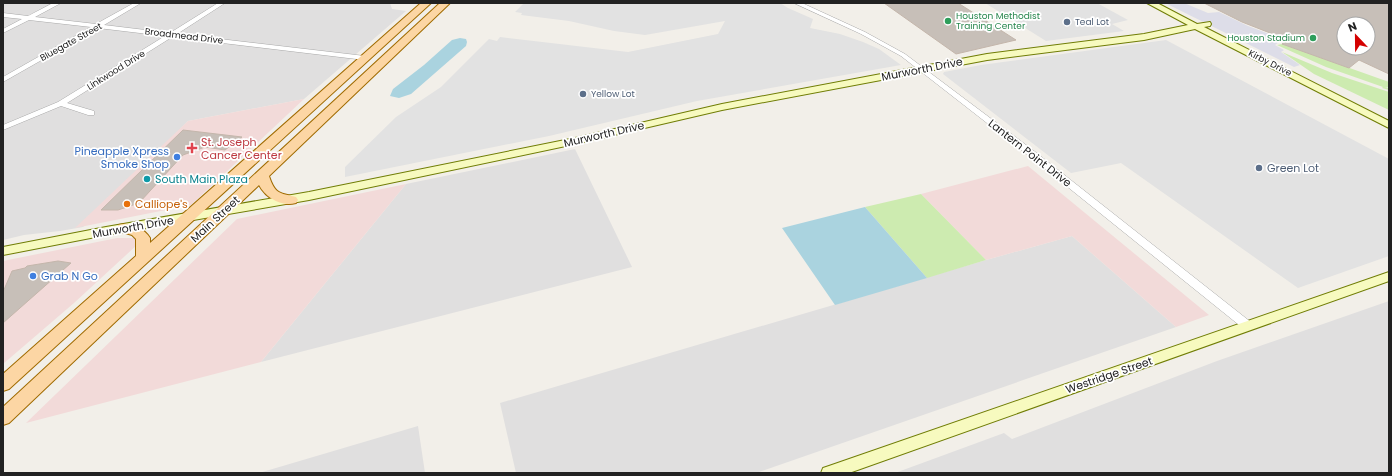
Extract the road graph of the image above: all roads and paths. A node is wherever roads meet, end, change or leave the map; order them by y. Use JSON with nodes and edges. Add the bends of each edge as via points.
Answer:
{"nodes":[{"id":1,"x":58,"y":3,"type":"edge"},
{"id":2,"x":138,"y":3,"type":"edge"},
{"id":3,"x":222,"y":3,"type":"edge"},
{"id":4,"x":426,"y":3,"type":"edge"},
{"id":5,"x":445,"y":3,"type":"edge"},
{"id":6,"x":797,"y":3,"type":"edge"},
{"id":7,"x":1151,"y":3,"type":"edge"},
{"id":8,"x":1164,"y":3,"type":"edge"},
{"id":9,"x":3,"y":15,"type":"edge"},
{"id":10,"x":30,"y":18,"type":"junction"},
{"id":11,"x":410,"y":18,"type":"junction"},
{"id":12,"x":428,"y":20,"type":"junction"},
{"id":13,"x":1202,"y":25,"type":"junction"},
{"id":14,"x":98,"y":26,"type":"junction"},
{"id":15,"x":3,"y":32,"type":"edge"},
{"id":16,"x":170,"y":35,"type":"junction"},
{"id":17,"x":365,"y":58,"type":"junction"},
{"id":18,"x":384,"y":60,"type":"junction"},
{"id":19,"x":922,"y":69,"type":"junction"},
{"id":20,"x":3,"y":80,"type":"edge"},
{"id":21,"x":1337,"y":90,"type":"junction"},
{"id":22,"x":1327,"y":93,"type":"junction"},
{"id":23,"x":61,"y":104,"type":"junction"},
{"id":24,"x":91,"y":113,"type":"dead end"},
{"id":25,"x":1389,"y":116,"type":"edge"},
{"id":26,"x":1389,"y":125,"type":"edge"},
{"id":27,"x":3,"y":128,"type":"edge"},
{"id":28,"x":262,"y":175,"type":"junction"},
{"id":29,"x":290,"y":200,"type":"junction"},
{"id":30,"x":224,"y":211,"type":"junction"},
{"id":31,"x":187,"y":218,"type":"junction"},
{"id":32,"x":124,"y":228,"type":"junction"},
{"id":33,"x":3,"y":251,"type":"edge"},
{"id":34,"x":143,"y":258,"type":"junction"},
{"id":35,"x":1389,"y":276,"type":"edge"},
{"id":36,"x":1248,"y":326,"type":"junction"},
{"id":37,"x":3,"y":384,"type":"edge"},
{"id":38,"x":3,"y":418,"type":"edge"},
{"id":39,"x":829,"y":473,"type":"edge"}],
"edges":[{"from":1,"to":10,"type":"street"},
{"from":2,"to":14,"type":"street","name":"Bluegate Street"},
{"from":3,"to":16,"type":"street","name":"Linkwood Drive"},
{"from":4,"to":11,"type":"main road","name":"Main Street"},
{"from":5,"to":12,"type":"main road","name":"Main Street"},
{"from":6,"to":19,"type":"street","name":"Lantern Point Drive","via":[[889,46]]},
{"from":7,"to":13,"type":"street","name":"Kirby Drive"},
{"from":8,"to":13,"type":"street","name":"Kirby Drive"},
{"from":9,"to":10,"type":"street","name":"Broadmead Drive"},
{"from":10,"to":14,"type":"street","name":"Broadmead Drive"},
{"from":10,"to":15,"type":"street"},
{"from":11,"to":12,"type":"main road"},
{"from":11,"to":17,"type":"main road","name":"Main Street"},
{"from":12,"to":18,"type":"main road","name":"Main Street"},
{"from":13,"to":19,"type":"street","name":"Murworth Drive","via":[[1144,37],[1008,54]]},
{"from":13,"to":21,"type":"street","name":"Kirby Drive"},
{"from":13,"to":22,"type":"street","name":"Kirby Drive"},
{"from":14,"to":16,"type":"street","name":"Broadmead Drive"},
{"from":14,"to":20,"type":"street","name":"Bluegate Street"},
{"from":16,"to":17,"type":"street","name":"Broadmead Drive"},
{"from":16,"to":23,"type":"street","name":"Linkwood Drive"},
{"from":17,"to":18,"type":"main road"},
{"from":17,"to":31,"type":"main road","name":"Main Street"},
{"from":18,"to":28,"type":"main road","name":"Main Street"},
{"from":19,"to":29,"type":"street","name":"Murworth Drive","via":[[709,109],[580,140]]},
{"from":19,"to":36,"type":"street","name":"Lantern Point Drive"},
{"from":21,"to":22,"type":"street"},
{"from":21,"to":25,"type":"street","name":"Kirby Drive"},
{"from":22,"to":26,"type":"street","name":"Kirby Drive"},
{"from":23,"to":24,"type":"street"},
{"from":23,"to":27,"type":"street","name":"Linkwood Drive"},
{"from":28,"to":29,"type":"main road","via":[[270,193],[276,198]]},
{"from":28,"to":30,"type":"main road","name":"Main Street"},
{"from":29,"to":30,"type":"street","name":"Murworth Drive"},
{"from":30,"to":31,"type":"street","name":"Murworth Drive"},
{"from":30,"to":38,"type":"main road","name":"Main Street"},
{"from":31,"to":32,"type":"street","name":"Murworth Drive"},
{"from":31,"to":34,"type":"main road","name":"Main Street"},
{"from":32,"to":33,"type":"street","name":"Murworth Drive"},
{"from":32,"to":34,"type":"main road","via":[[137,232],[143,238]]},
{"from":34,"to":37,"type":"main road","name":"Main Street"},
{"from":35,"to":36,"type":"street","name":"Westridge Street"},
{"from":36,"to":39,"type":"street","name":"Westridge Street"}]}
